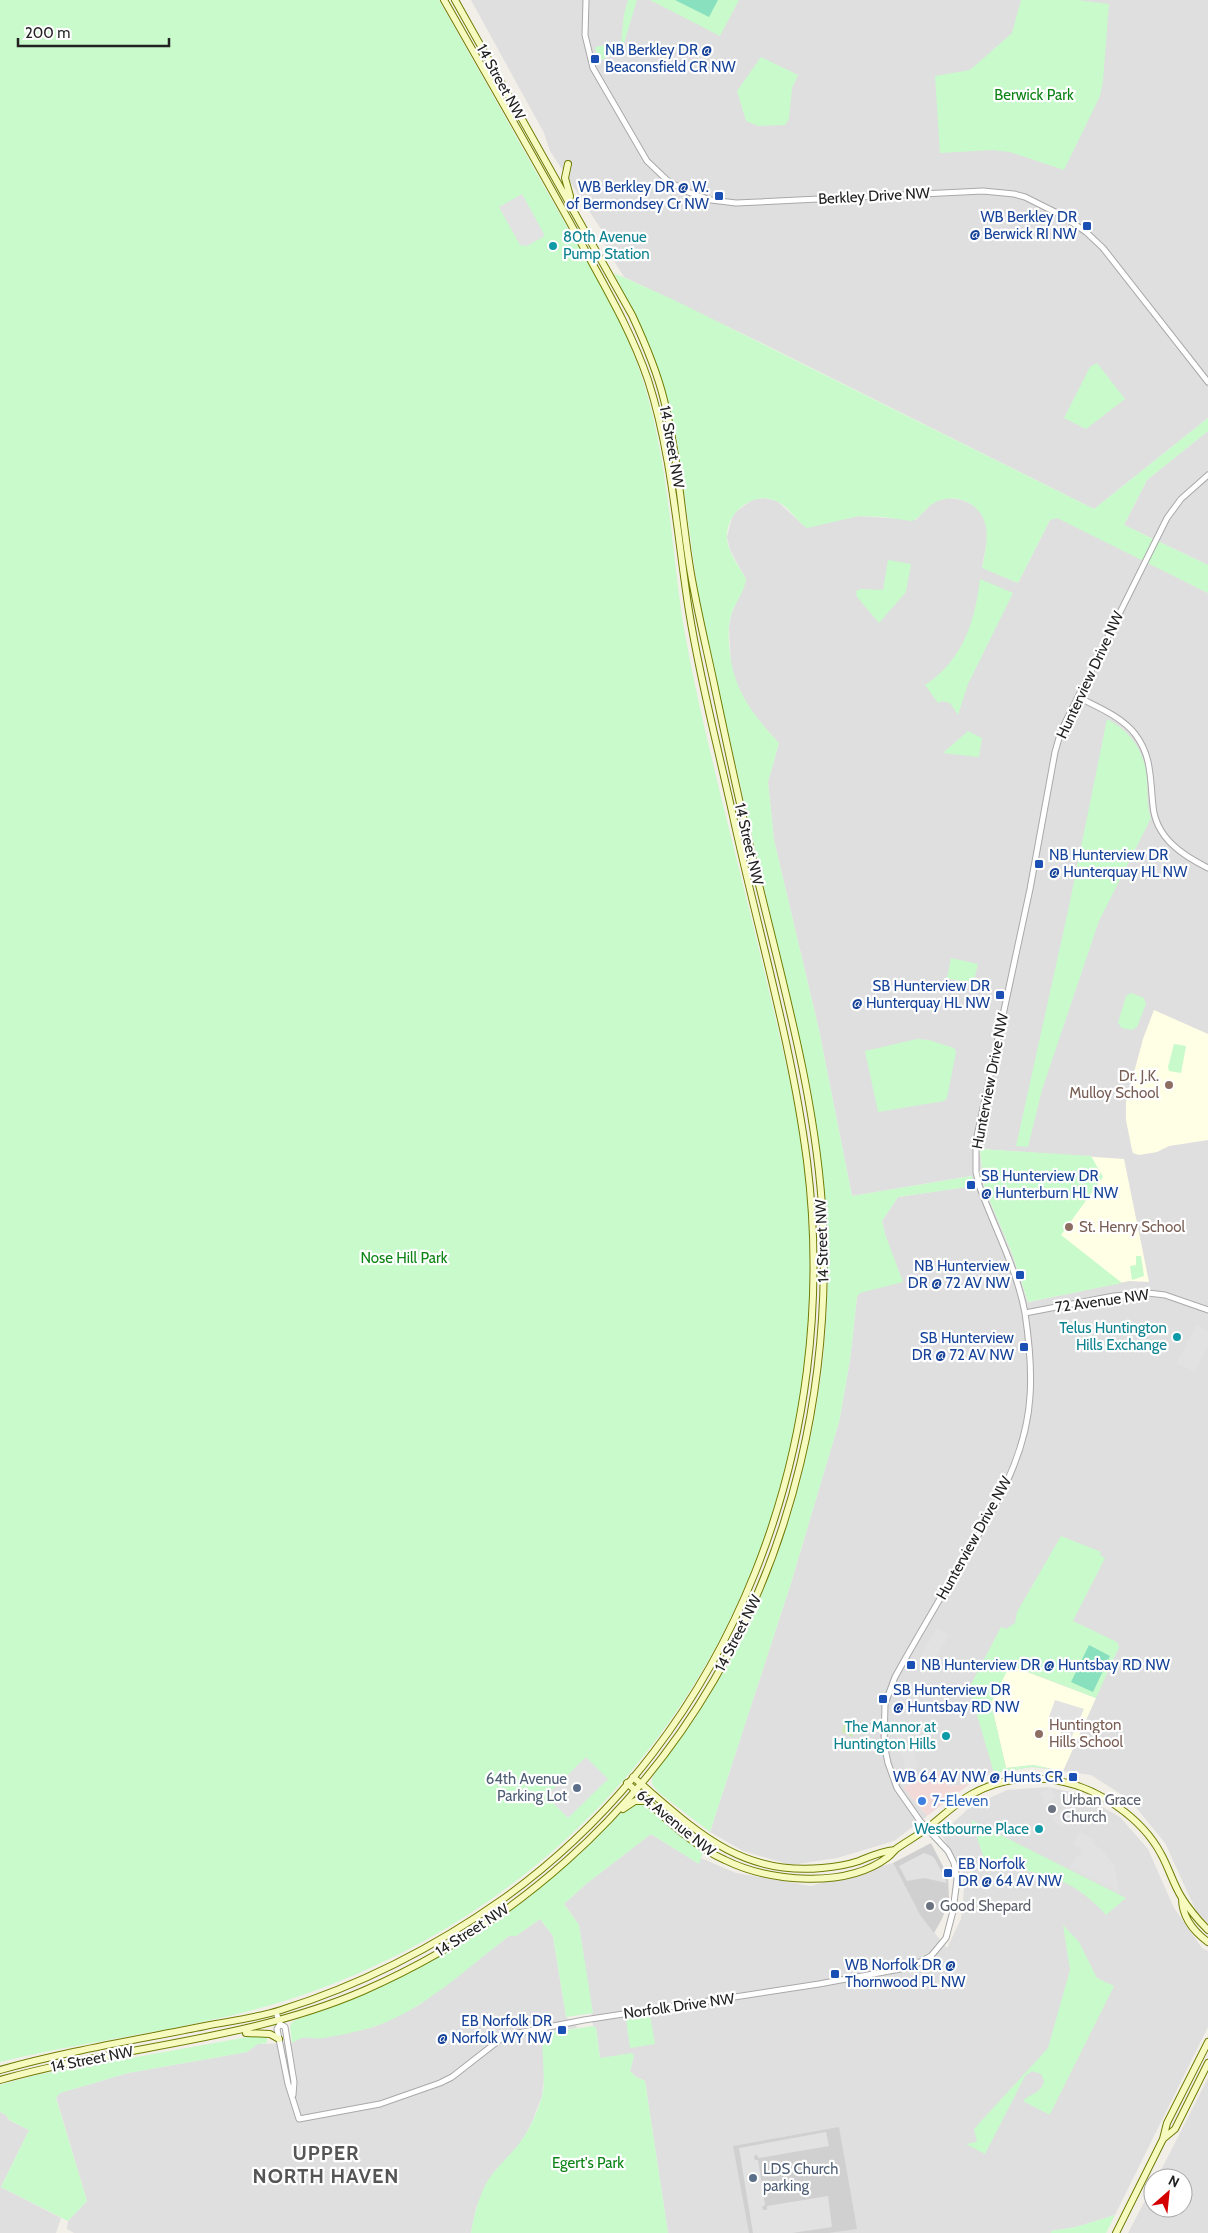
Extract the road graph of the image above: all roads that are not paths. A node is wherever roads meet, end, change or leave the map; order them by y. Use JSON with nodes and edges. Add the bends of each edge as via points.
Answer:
{"nodes":[{"id":1,"x":444,"y":0,"type":"edge"},
{"id":2,"x":455,"y":0,"type":"edge"},
{"id":3,"x":586,"y":0,"type":"edge"},
{"id":4,"x":568,"y":164,"type":"dead end"},
{"id":5,"x":569,"y":203,"type":"junction"},
{"id":6,"x":1208,"y":382,"type":"edge"},
{"id":7,"x":1208,"y":475,"type":"edge"},
{"id":8,"x":1078,"y":696,"type":"junction"},
{"id":9,"x":1208,"y":868,"type":"edge"},
{"id":10,"x":1208,"y":1310,"type":"edge"},
{"id":11,"x":1025,"y":1313,"type":"junction"},
{"id":12,"x":651,"y":1772,"type":"junction"},
{"id":13,"x":634,"y":1777,"type":"junction"},
{"id":14,"x":627,"y":1784,"type":"junction"},
{"id":15,"x":641,"y":1784,"type":"junction"},
{"id":16,"x":636,"y":1790,"type":"junction"},
{"id":17,"x":647,"y":1801,"type":"junction"},
{"id":18,"x":663,"y":1802,"type":"junction"},
{"id":19,"x":601,"y":1827,"type":"junction"},
{"id":20,"x":926,"y":1829,"type":"junction"},
{"id":21,"x":895,"y":1850,"type":"junction"},
{"id":22,"x":1182,"y":1898,"type":"junction"},
{"id":23,"x":1208,"y":1930,"type":"edge"},
{"id":24,"x":1208,"y":1942,"type":"edge"},
{"id":25,"x":276,"y":2012,"type":"junction"},
{"id":26,"x":279,"y":2022,"type":"junction"},
{"id":27,"x":225,"y":2034,"type":"junction"},
{"id":28,"x":279,"y":2039,"type":"junction"},
{"id":29,"x":1208,"y":2042,"type":"edge"},
{"id":30,"x":1208,"y":2063,"type":"edge"},
{"id":31,"x":0,"y":2070,"type":"edge"},
{"id":32,"x":0,"y":2080,"type":"edge"},
{"id":33,"x":293,"y":2096,"type":"junction"},
{"id":34,"x":1164,"y":2139,"type":"junction"},
{"id":35,"x":1116,"y":2233,"type":"edge"}],
"edges":[{"from":1,"to":13,"type":"main road","name":"14 Street NW","via":[[624,320],[648,381],[667,461],[691,621],[797,1092],[807,1164],[814,1249],[813,1299],[802,1410],[787,1476],[765,1550],[728,1634],[696,1691]]},
{"from":2,"to":5,"type":"main road","name":"14 Street NW"},
{"from":3,"to":6,"type":"street","name":"Berkley Drive NW","via":[[585,35],[593,68],[647,161],[668,181],[711,200],[736,203],[984,191],[1025,197],[1070,220],[1103,248]]},
{"from":4,"to":5,"type":"main road","via":[[565,178]]},
{"from":5,"to":12,"type":"main road","name":"14 Street NW","via":[[645,342],[664,401],[699,616],[806,1085],[822,1219],[824,1278],[819,1354],[804,1451],[784,1524],[739,1635],[705,1696]]},
{"from":7,"to":8,"type":"street","name":"Hunterview Drive NW","via":[[1181,499],[1167,518]]},
{"from":8,"to":9,"type":"street","via":[[1120,720],[1135,734],[1150,763],[1153,807],[1163,834],[1183,855]]},
{"from":8,"to":11,"type":"street","name":"Hunterview Drive NW","via":[[1055,752],[1031,884],[975,1145],[978,1185],[1020,1292]]},
{"from":10,"to":11,"type":"street","name":"72 Avenue NW","via":[[1165,1295],[1148,1293]]},
{"from":11,"to":20,"type":"street","name":"Hunterview Drive NW","via":[[1030,1351],[1030,1397],[1014,1465],[984,1527],[895,1677],[885,1704],[884,1744],[888,1763],[897,1788]]},
{"from":12,"to":15,"type":"main road","name":"14 Street NW"},
{"from":12,"to":18,"type":"main road","via":[[650,1786]]},
{"from":13,"to":14,"type":"main road","name":"14 Street NW"},
{"from":13,"to":15,"type":"main road","name":"64 Avenue NW"},
{"from":14,"to":16,"type":"main road","name":"64 Avenue NW"},
{"from":14,"to":25,"type":"main road","name":"14 Street NW","via":[[537,1873],[467,1924],[375,1974]]},
{"from":15,"to":16,"type":"main road","name":"14 Street NW"},
{"from":15,"to":18,"type":"main road","name":"64 Avenue NW"},
{"from":16,"to":17,"type":"main road","name":"64 Avenue NW"},
{"from":16,"to":19,"type":"main road","name":"14 Street NW"},
{"from":17,"to":19,"type":"main road","via":[[635,1801],[626,1806]]},
{"from":17,"to":21,"type":"main road","name":"64 Avenue NW","via":[[712,1853],[740,1867],[776,1877],[814,1879],[847,1874],[874,1865]]},
{"from":18,"to":21,"type":"main road","name":"64 Avenue NW","via":[[722,1848],[771,1866],[822,1868],[857,1862],[886,1850]]},
{"from":19,"to":26,"type":"main road","name":"14 Street NW","via":[[543,1881],[472,1932],[411,1968],[357,1993]]},
{"from":20,"to":21,"type":"main road","name":"64 Avenue NW"},
{"from":20,"to":22,"type":"main road","name":"64 Avenue NW","via":[[959,1802],[982,1789],[1020,1779],[1062,1781],[1089,1790],[1139,1825],[1161,1853]]},
{"from":20,"to":33,"type":"street","name":"Norfolk Drive NW","via":[[948,1851],[957,1879],[946,1938],[931,1956],[911,1967],[522,2032],[502,2038],[452,2077],[380,2104],[299,2119]]},
{"from":22,"to":23,"type":"main road","name":"64 Avenue NW"},
{"from":22,"to":24,"type":"main road","name":"64 Avenue NW","via":[[1182,1910],[1187,1920]]},
{"from":25,"to":26,"type":"street"},
{"from":25,"to":31,"type":"main road","name":"14 Street NW","via":[[72,2052]]},
{"from":26,"to":27,"type":"main road","name":"14 Street NW"},
{"from":26,"to":28,"type":"street"},
{"from":26,"to":33,"type":"street","via":[[285,2027],[294,2082]]},
{"from":27,"to":28,"type":"main road","via":[[260,2032]]},
{"from":27,"to":32,"type":"main road","name":"14 Street NW","via":[[70,2062]]},
{"from":28,"to":33,"type":"street"},
{"from":29,"to":34,"type":"main road","via":[[1167,2123]]},
{"from":30,"to":34,"type":"main road","via":[[1175,2129]]},
{"from":34,"to":35,"type":"main road"}]}
